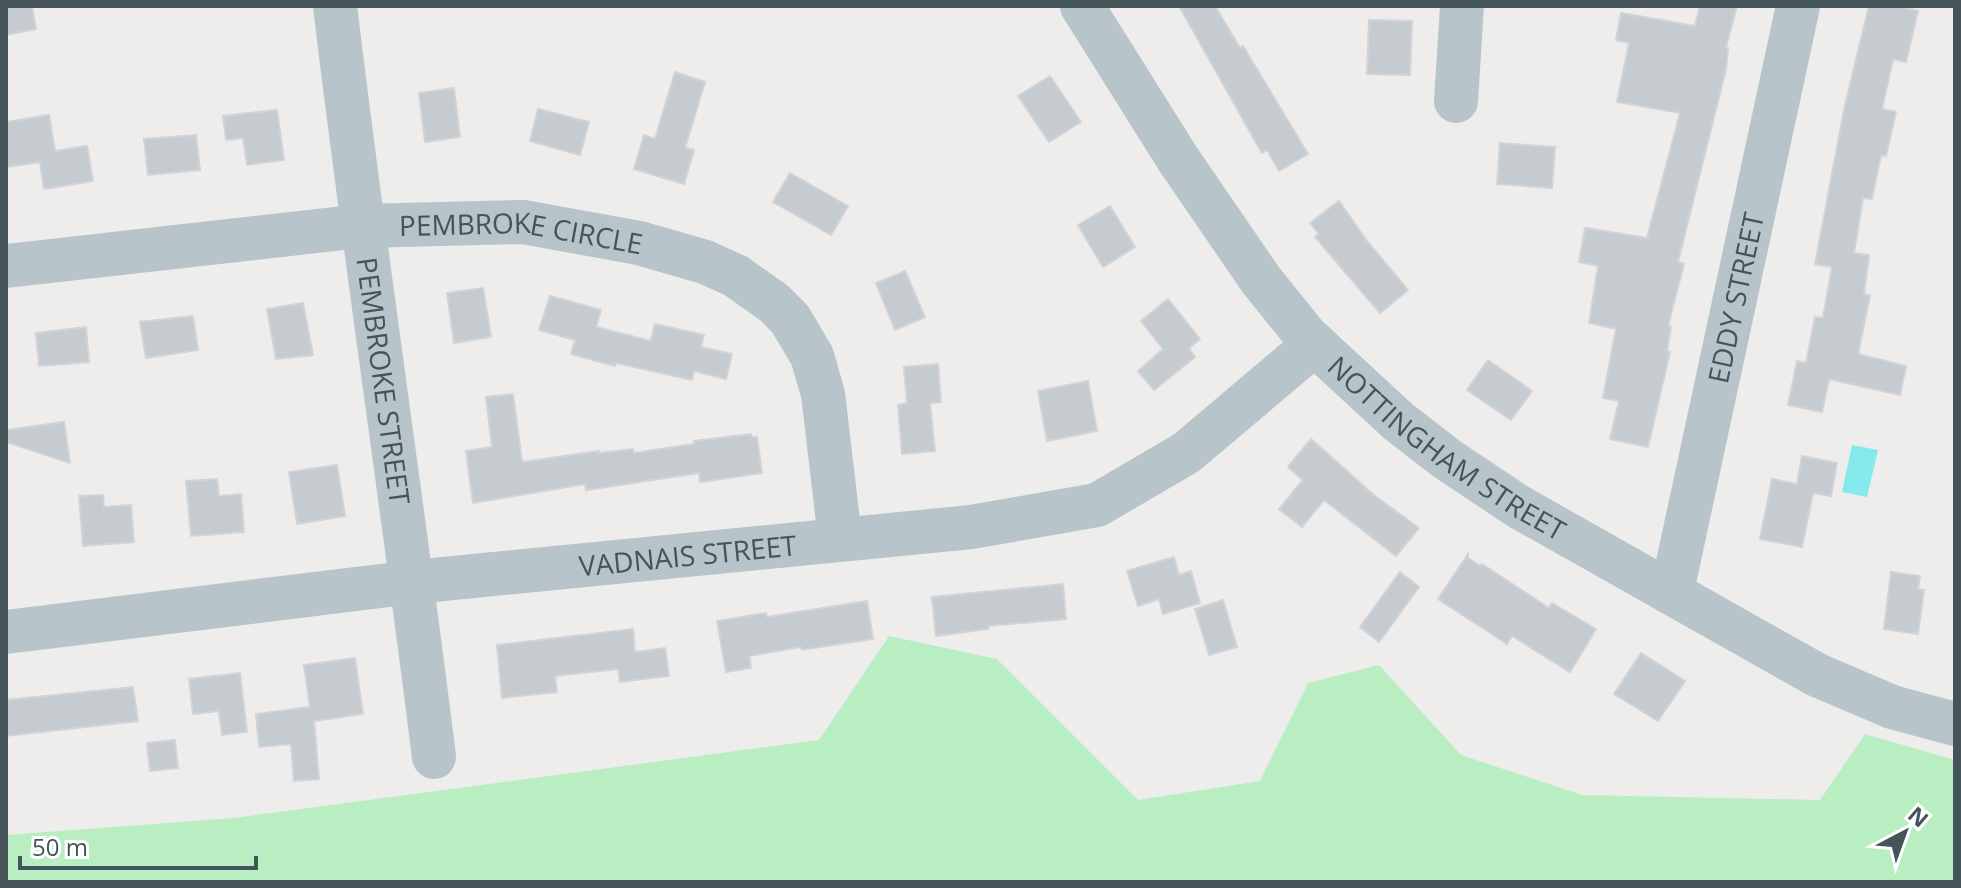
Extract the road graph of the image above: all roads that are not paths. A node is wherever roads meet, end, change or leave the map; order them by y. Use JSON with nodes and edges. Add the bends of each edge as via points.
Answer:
{"nodes":[{"id":1,"x":335,"y":6,"type":"edge"},
{"id":2,"x":1082,"y":6,"type":"edge"},
{"id":3,"x":1462,"y":6,"type":"edge"},
{"id":4,"x":1798,"y":6,"type":"edge"},
{"id":5,"x":1456,"y":101,"type":"dead end"},
{"id":6,"x":361,"y":226,"type":"junction"},
{"id":7,"x":6,"y":266,"type":"edge"},
{"id":8,"x":1315,"y":344,"type":"junction"},
{"id":9,"x":840,"y":538,"type":"junction"},
{"id":10,"x":413,"y":582,"type":"junction"},
{"id":11,"x":1672,"y":591,"type":"junction"},
{"id":12,"x":6,"y":632,"type":"edge"},
{"id":13,"x":1955,"y":724,"type":"edge"},
{"id":14,"x":434,"y":757,"type":"dead end"}],
"edges":[{"from":1,"to":6,"type":"street","name":"PEMBROKE STREET"},
{"from":2,"to":8,"type":"street","name":"NOTTINGHAM STREET","via":[[1227,232]]},
{"from":3,"to":5,"type":"street"},
{"from":4,"to":11,"type":"street","name":"EDDY STREET"},
{"from":6,"to":7,"type":"street","name":"PEMBROKE CIRCLE"},
{"from":6,"to":9,"type":"street","name":"PEMBROKE CIRCLE","via":[[523,222],[639,243],[736,276],[790,319],[812,356]]},
{"from":6,"to":10,"type":"street","name":"PEMBROKE STREET"},
{"from":8,"to":9,"type":"street","name":"VADNAIS STREET","via":[[1186,453],[1097,505],[971,527]]},
{"from":8,"to":11,"type":"street","name":"NOTTINGHAM STREET","via":[[1447,459],[1519,507]]},
{"from":9,"to":10,"type":"street","name":"VADNAIS STREET"},
{"from":10,"to":12,"type":"street","name":"VADNAIS STREET"},
{"from":10,"to":14,"type":"street","name":"PEMBROKE STREET"},
{"from":11,"to":13,"type":"street","name":"NOTTINGHAM STREET","via":[[1817,675],[1892,707]]}]}
